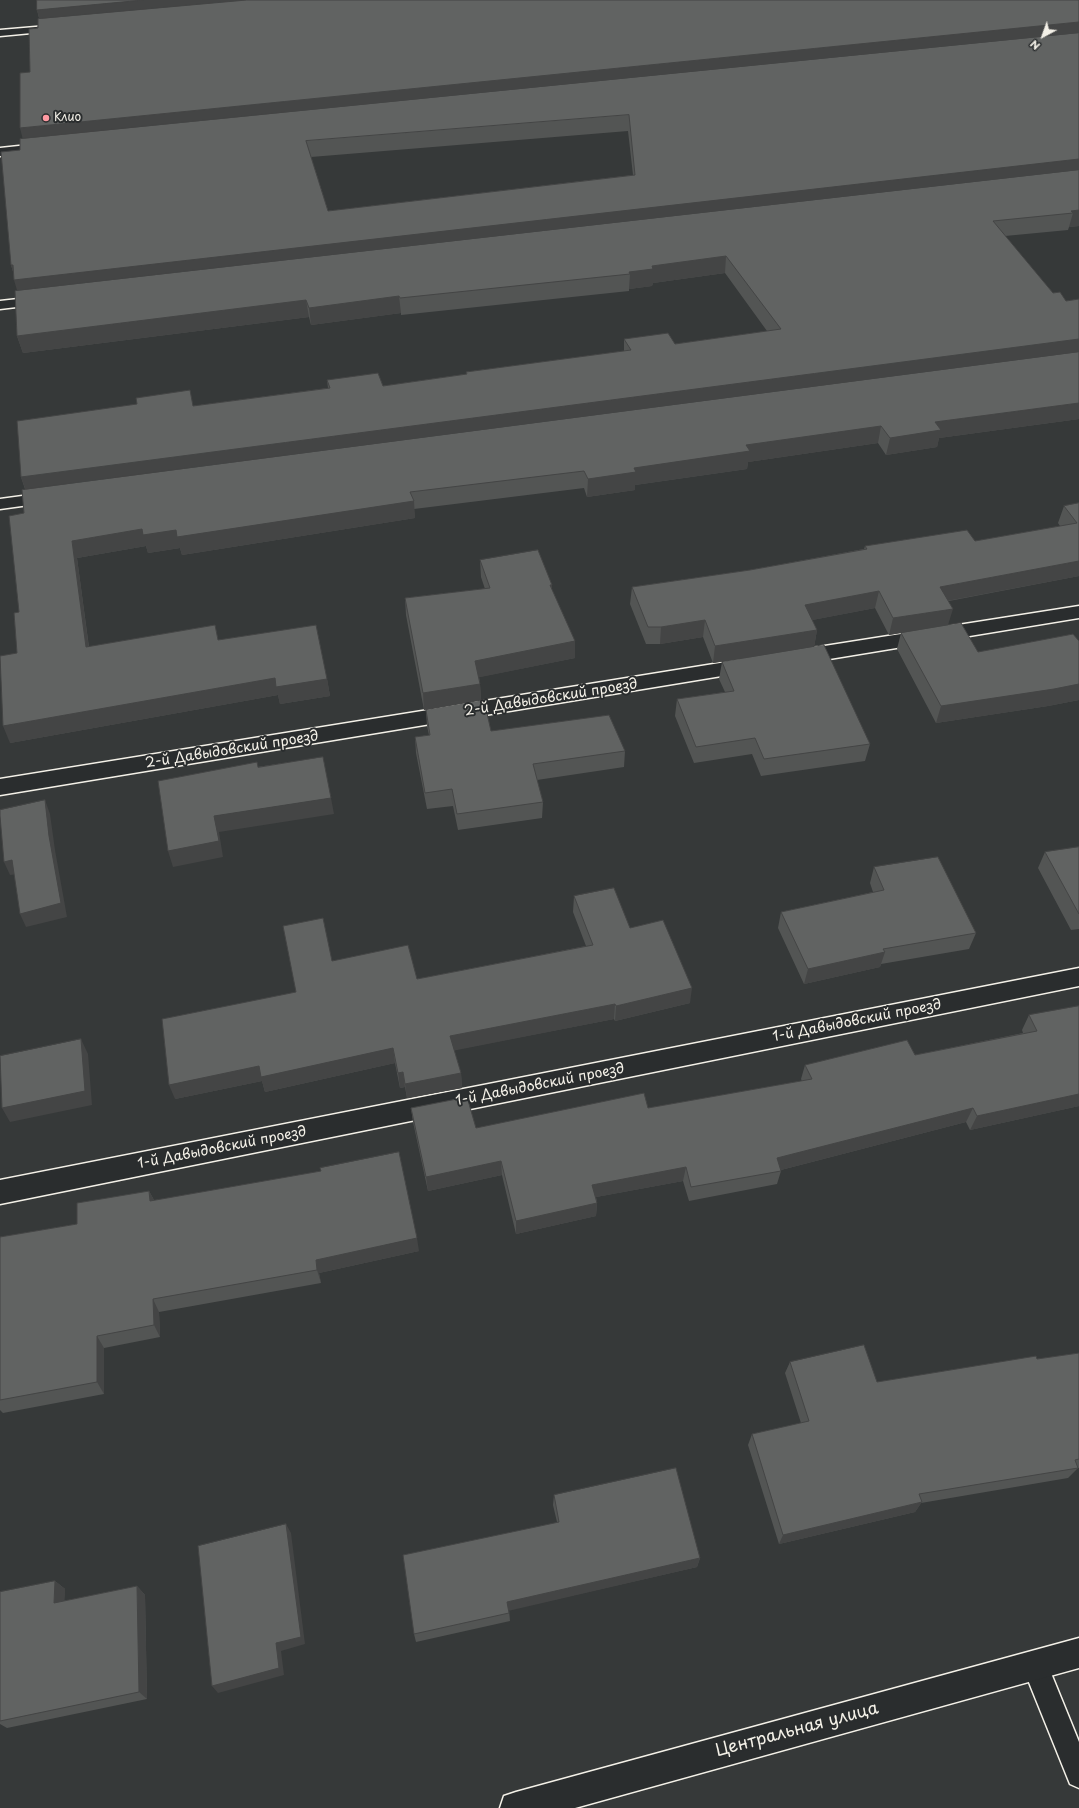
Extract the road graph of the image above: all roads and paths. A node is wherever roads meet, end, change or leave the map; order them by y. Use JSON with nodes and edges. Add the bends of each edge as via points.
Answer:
{"nodes":[{"id":1,"x":72,"y":27,"type":"edge"},
{"id":2,"x":0,"y":33,"type":"edge"},
{"id":3,"x":57,"y":146,"type":"edge"},
{"id":4,"x":0,"y":152,"type":"edge"},
{"id":5,"x":59,"y":299,"type":"edge"},
{"id":6,"x":0,"y":306,"type":"edge"},
{"id":7,"x":68,"y":495,"type":"edge"},
{"id":8,"x":0,"y":504,"type":"edge"},
{"id":9,"x":1079,"y":612,"type":"edge"},
{"id":10,"x":0,"y":787,"type":"edge"},
{"id":11,"x":1079,"y":977,"type":"edge"},
{"id":12,"x":0,"y":1192,"type":"edge"},
{"id":13,"x":1079,"y":1653,"type":"edge"},
{"id":14,"x":1035,"y":1664,"type":"junction"},
{"id":15,"x":1079,"y":1775,"type":"edge"},
{"id":16,"x":516,"y":1808,"type":"edge"}],
"edges":[{"from":1,"to":2,"type":"street"},
{"from":3,"to":4,"type":"street"},
{"from":5,"to":6,"type":"street"},
{"from":7,"to":8,"type":"street"},
{"from":9,"to":10,"type":"street","name":"2-й Давыдовский проезд"},
{"from":11,"to":12,"type":"street","name":"1-й Давыдовский проезд"},
{"from":13,"to":14,"type":"street","name":"Центральная улица"},
{"from":14,"to":15,"type":"lane"},
{"from":14,"to":16,"type":"street","name":"Центральная улица"}]}
